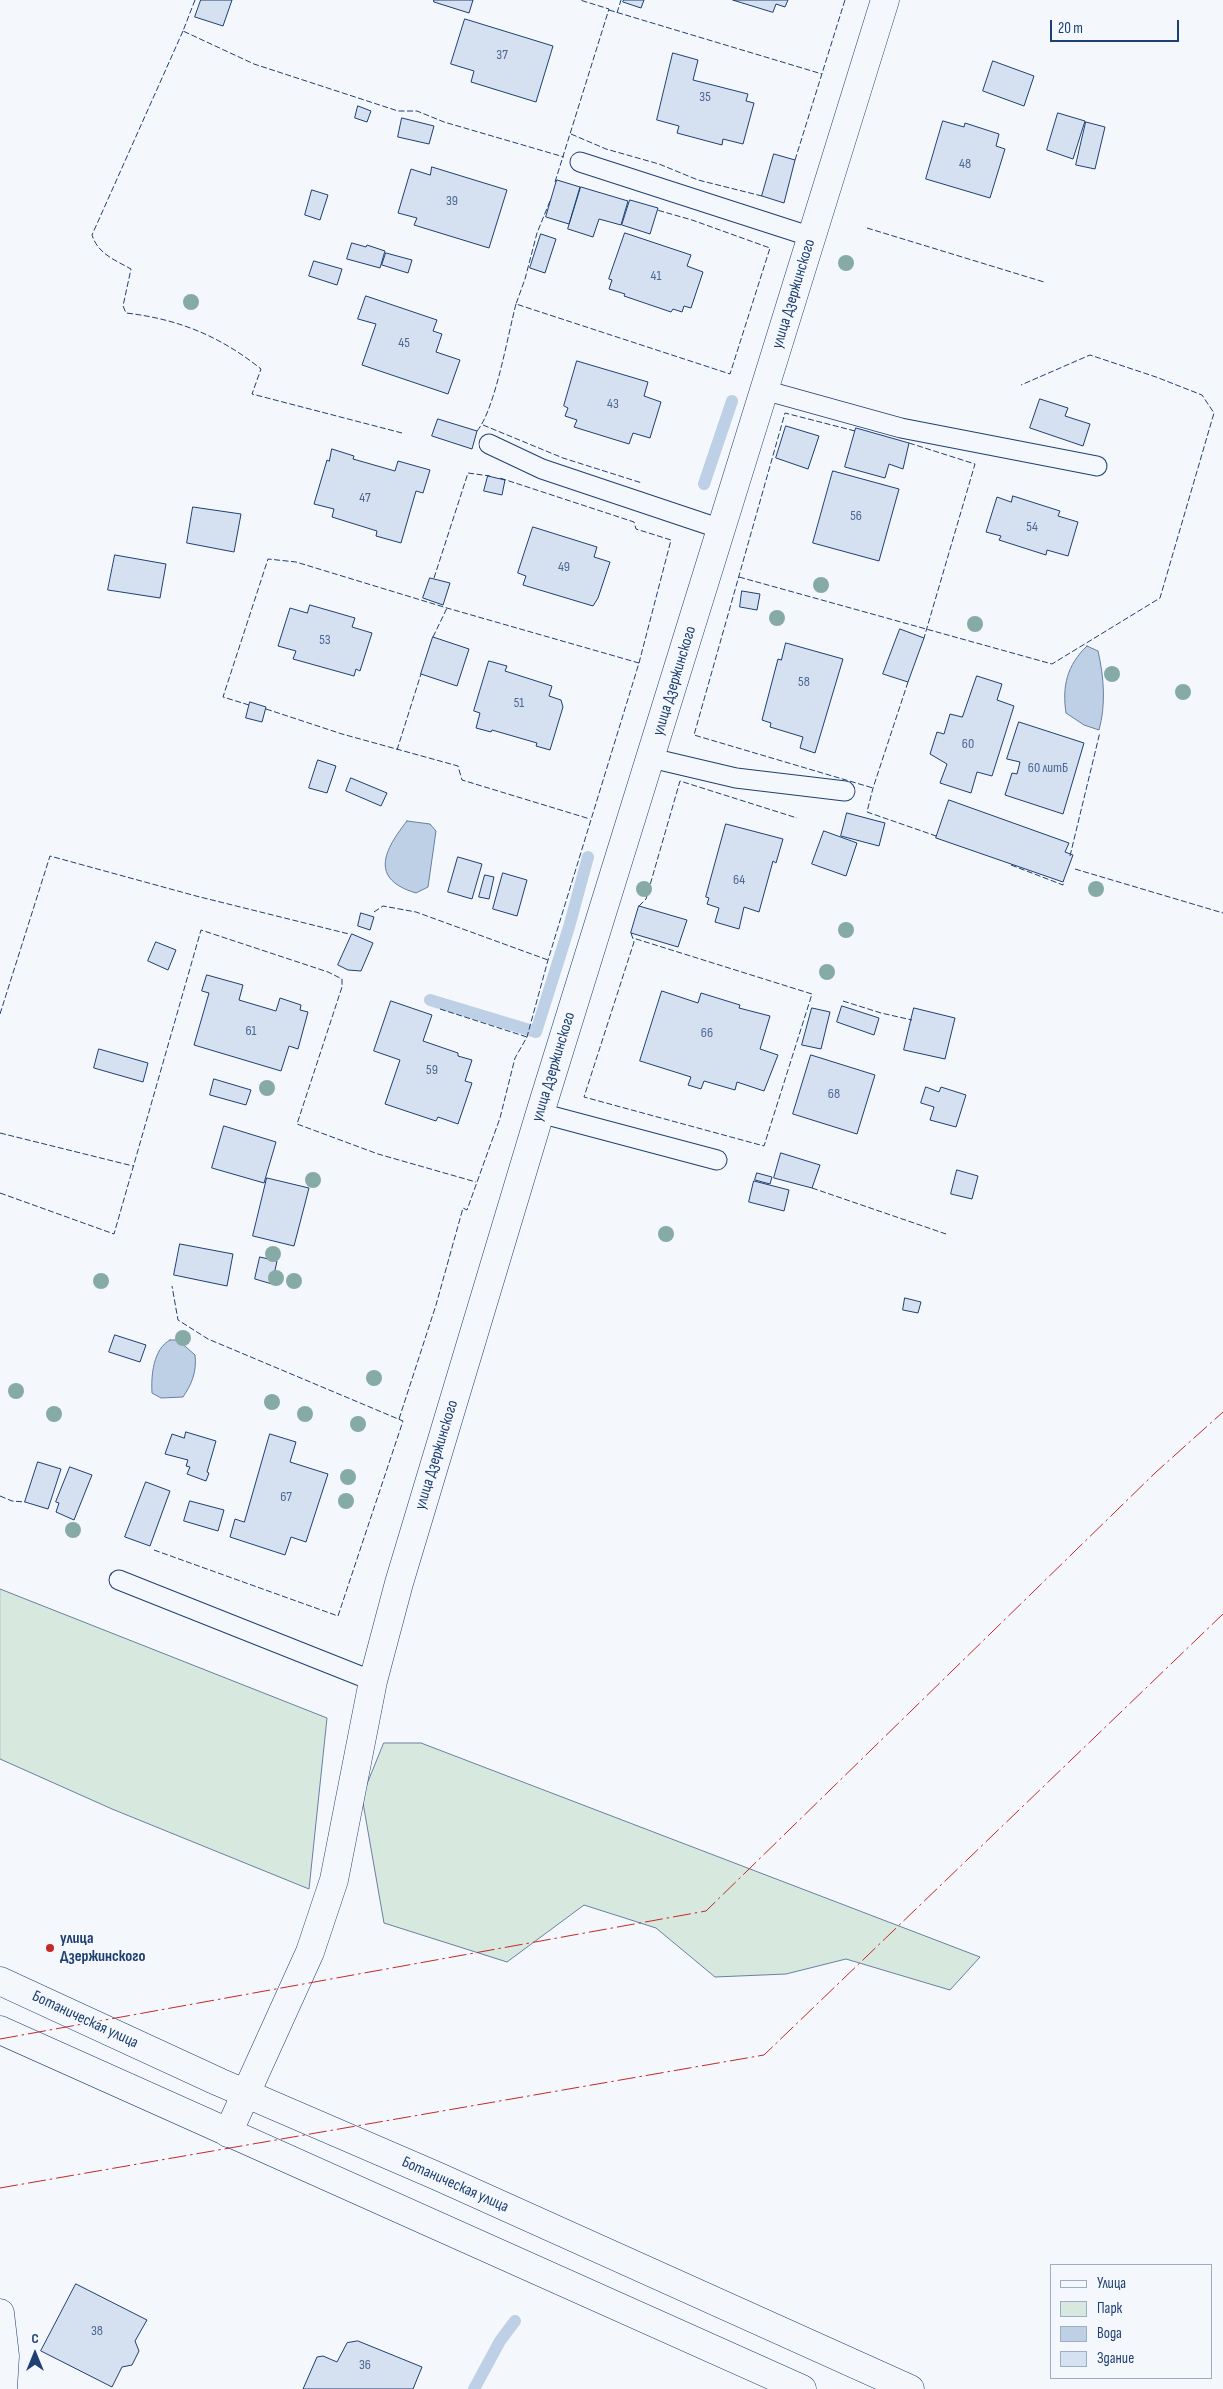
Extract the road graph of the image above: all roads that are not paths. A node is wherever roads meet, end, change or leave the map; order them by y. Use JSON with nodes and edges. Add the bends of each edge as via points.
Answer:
{"nodes":[{"id":1,"x":885,"y":0,"type":"edge"},
{"id":2,"x":580,"y":162,"type":"dead end"},
{"id":3,"x":812,"y":237,"type":"junction"},
{"id":4,"x":764,"y":390,"type":"junction"},
{"id":5,"x":489,"y":444,"type":"dead end"},
{"id":6,"x":1097,"y":466,"type":"dead end"},
{"id":7,"x":721,"y":530,"type":"junction"},
{"id":8,"x":651,"y":758,"type":"junction"},
{"id":9,"x":845,"y":791,"type":"dead end"},
{"id":10,"x":540,"y":1113,"type":"junction"},
{"id":11,"x":716,"y":1160,"type":"dead end"},
{"id":12,"x":119,"y":1580,"type":"dead end"},
{"id":13,"x":373,"y":1681,"type":"junction"},
{"id":14,"x":0,"y":1981,"type":"edge"},
{"id":15,"x":0,"y":2030,"type":"edge"},
{"id":16,"x":247,"y":2094,"type":"junction"},
{"id":17,"x":228,"y":2133,"type":"junction"},
{"id":18,"x":0,"y":2313,"type":"edge"},
{"id":19,"x":785,"y":2386,"type":"edge"},
{"id":20,"x":3,"y":2389,"type":"edge"},
{"id":21,"x":910,"y":2389,"type":"edge"}],
"edges":[{"from":1,"to":3,"type":"street","name":"улица Дзержинского"},
{"from":2,"to":3,"type":"lane"},
{"from":3,"to":4,"type":"street","name":"улица Дзержинского"},
{"from":4,"to":6,"type":"lane","via":[[901,428]]},
{"from":4,"to":7,"type":"street","name":"улица Дзержинского"},
{"from":5,"to":7,"type":"lane","via":[[542,469]]},
{"from":7,"to":8,"type":"street","name":"улица Дзержинского"},
{"from":8,"to":9,"type":"lane","via":[[736,778]]},
{"from":8,"to":10,"type":"street","name":"улица Дзержинского"},
{"from":10,"to":11,"type":"lane"},
{"from":10,"to":13,"type":"street","name":"улица Дзержинского","via":[[399,1583]]},
{"from":12,"to":13,"type":"lane"},
{"from":13,"to":16,"type":"street","name":"улица Дзержинского","via":[[334,1880],[310,1952]]},
{"from":14,"to":16,"type":"street","name":"Ботаническая улица"},
{"from":15,"to":17,"type":"street"},
{"from":16,"to":17,"type":"street","name":"улица Дзержинского"},
{"from":16,"to":21,"type":"street","name":"Ботаническая улица"},
{"from":17,"to":19,"type":"street"},
{"from":18,"to":20,"type":"street","via":[[5,2356]]}]}
